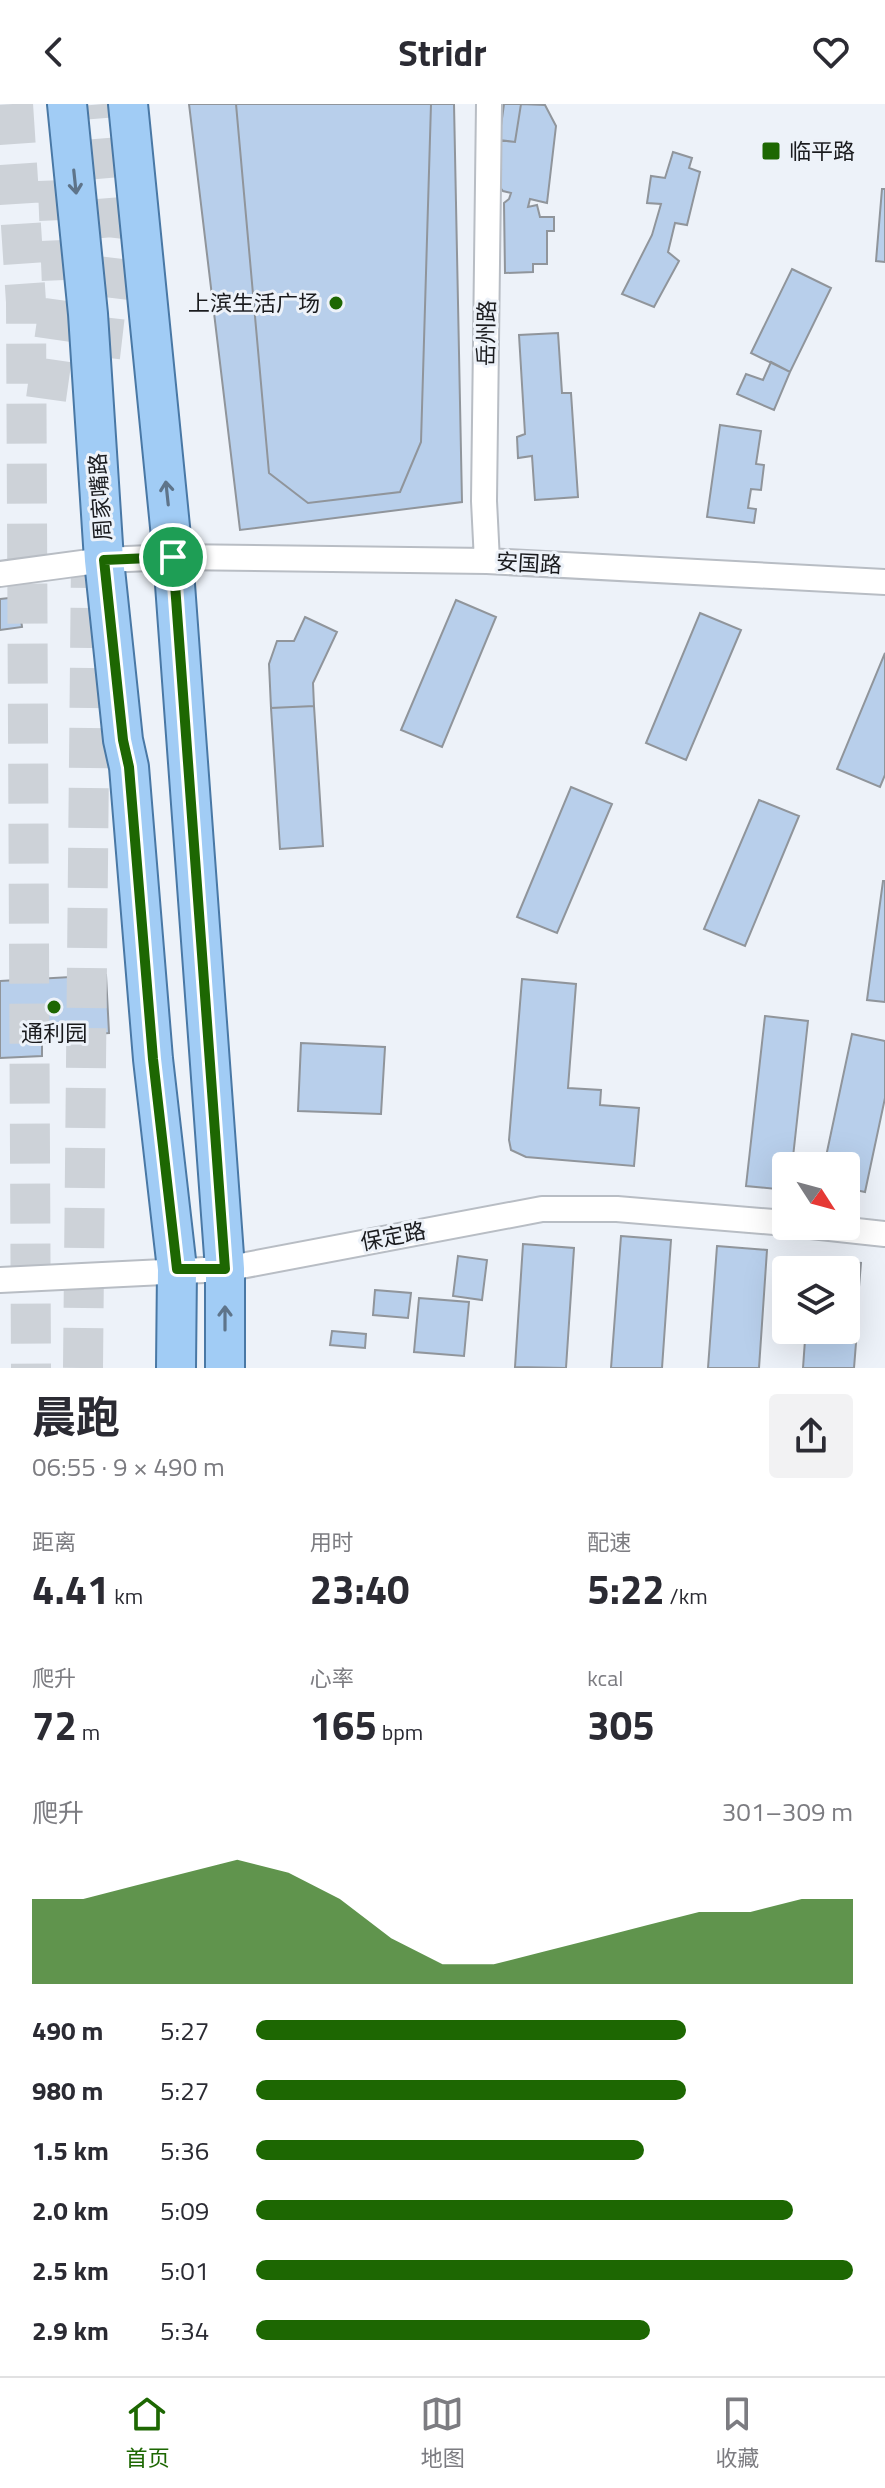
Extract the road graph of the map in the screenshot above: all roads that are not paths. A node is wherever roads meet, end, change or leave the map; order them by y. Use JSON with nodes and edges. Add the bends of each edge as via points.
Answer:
{"nodes":[{"id":1,"x":67,"y":104,"type":"edge"},
{"id":2,"x":128,"y":104,"type":"edge"},
{"id":3,"x":489,"y":104,"type":"edge"},
{"id":4,"x":173,"y":557,"type":"junction"},
{"id":5,"x":104,"y":560,"type":"junction"},
{"id":6,"x":487,"y":561,"type":"junction"},
{"id":7,"x":0,"y":574,"type":"edge"},
{"id":8,"x":885,"y":582,"type":"edge"},
{"id":9,"x":772,"y":1222,"type":"edge"},
{"id":10,"x":860,"y":1231,"type":"edge"},
{"id":11,"x":885,"y":1234,"type":"edge"},
{"id":12,"x":177,"y":1269,"type":"junction"},
{"id":13,"x":225,"y":1269,"type":"junction"},
{"id":14,"x":0,"y":1280,"type":"edge"},
{"id":15,"x":176,"y":1368,"type":"edge"},
{"id":16,"x":225,"y":1368,"type":"edge"}],
"edges":[{"from":1,"to":5,"type":"main road","name":"周家嘴路","one_way":true},
{"from":4,"to":2,"type":"main road","one_way":true},
{"from":3,"to":6,"type":"street","name":"岳州路"},
{"from":4,"to":5,"type":"street","name":"安国路"},
{"from":4,"to":6,"type":"street","name":"安国路"},
{"from":4,"to":13,"type":"main road"},
{"from":5,"to":7,"type":"street"},
{"from":5,"to":12,"type":"main road","name":"周家嘴路"},
{"from":6,"to":8,"type":"street","name":"安国路"},
{"from":9,"to":13,"type":"street","name":"保定路","via":[[617,1209],[542,1209]]},
{"from":10,"to":11,"type":"street"},
{"from":12,"to":13,"type":"street","name":"保定路"},
{"from":12,"to":14,"type":"street","name":"保定路"},
{"from":12,"to":15,"type":"main road","name":"周家嘴路"},
{"from":16,"to":13,"type":"main road","one_way":true}]}
